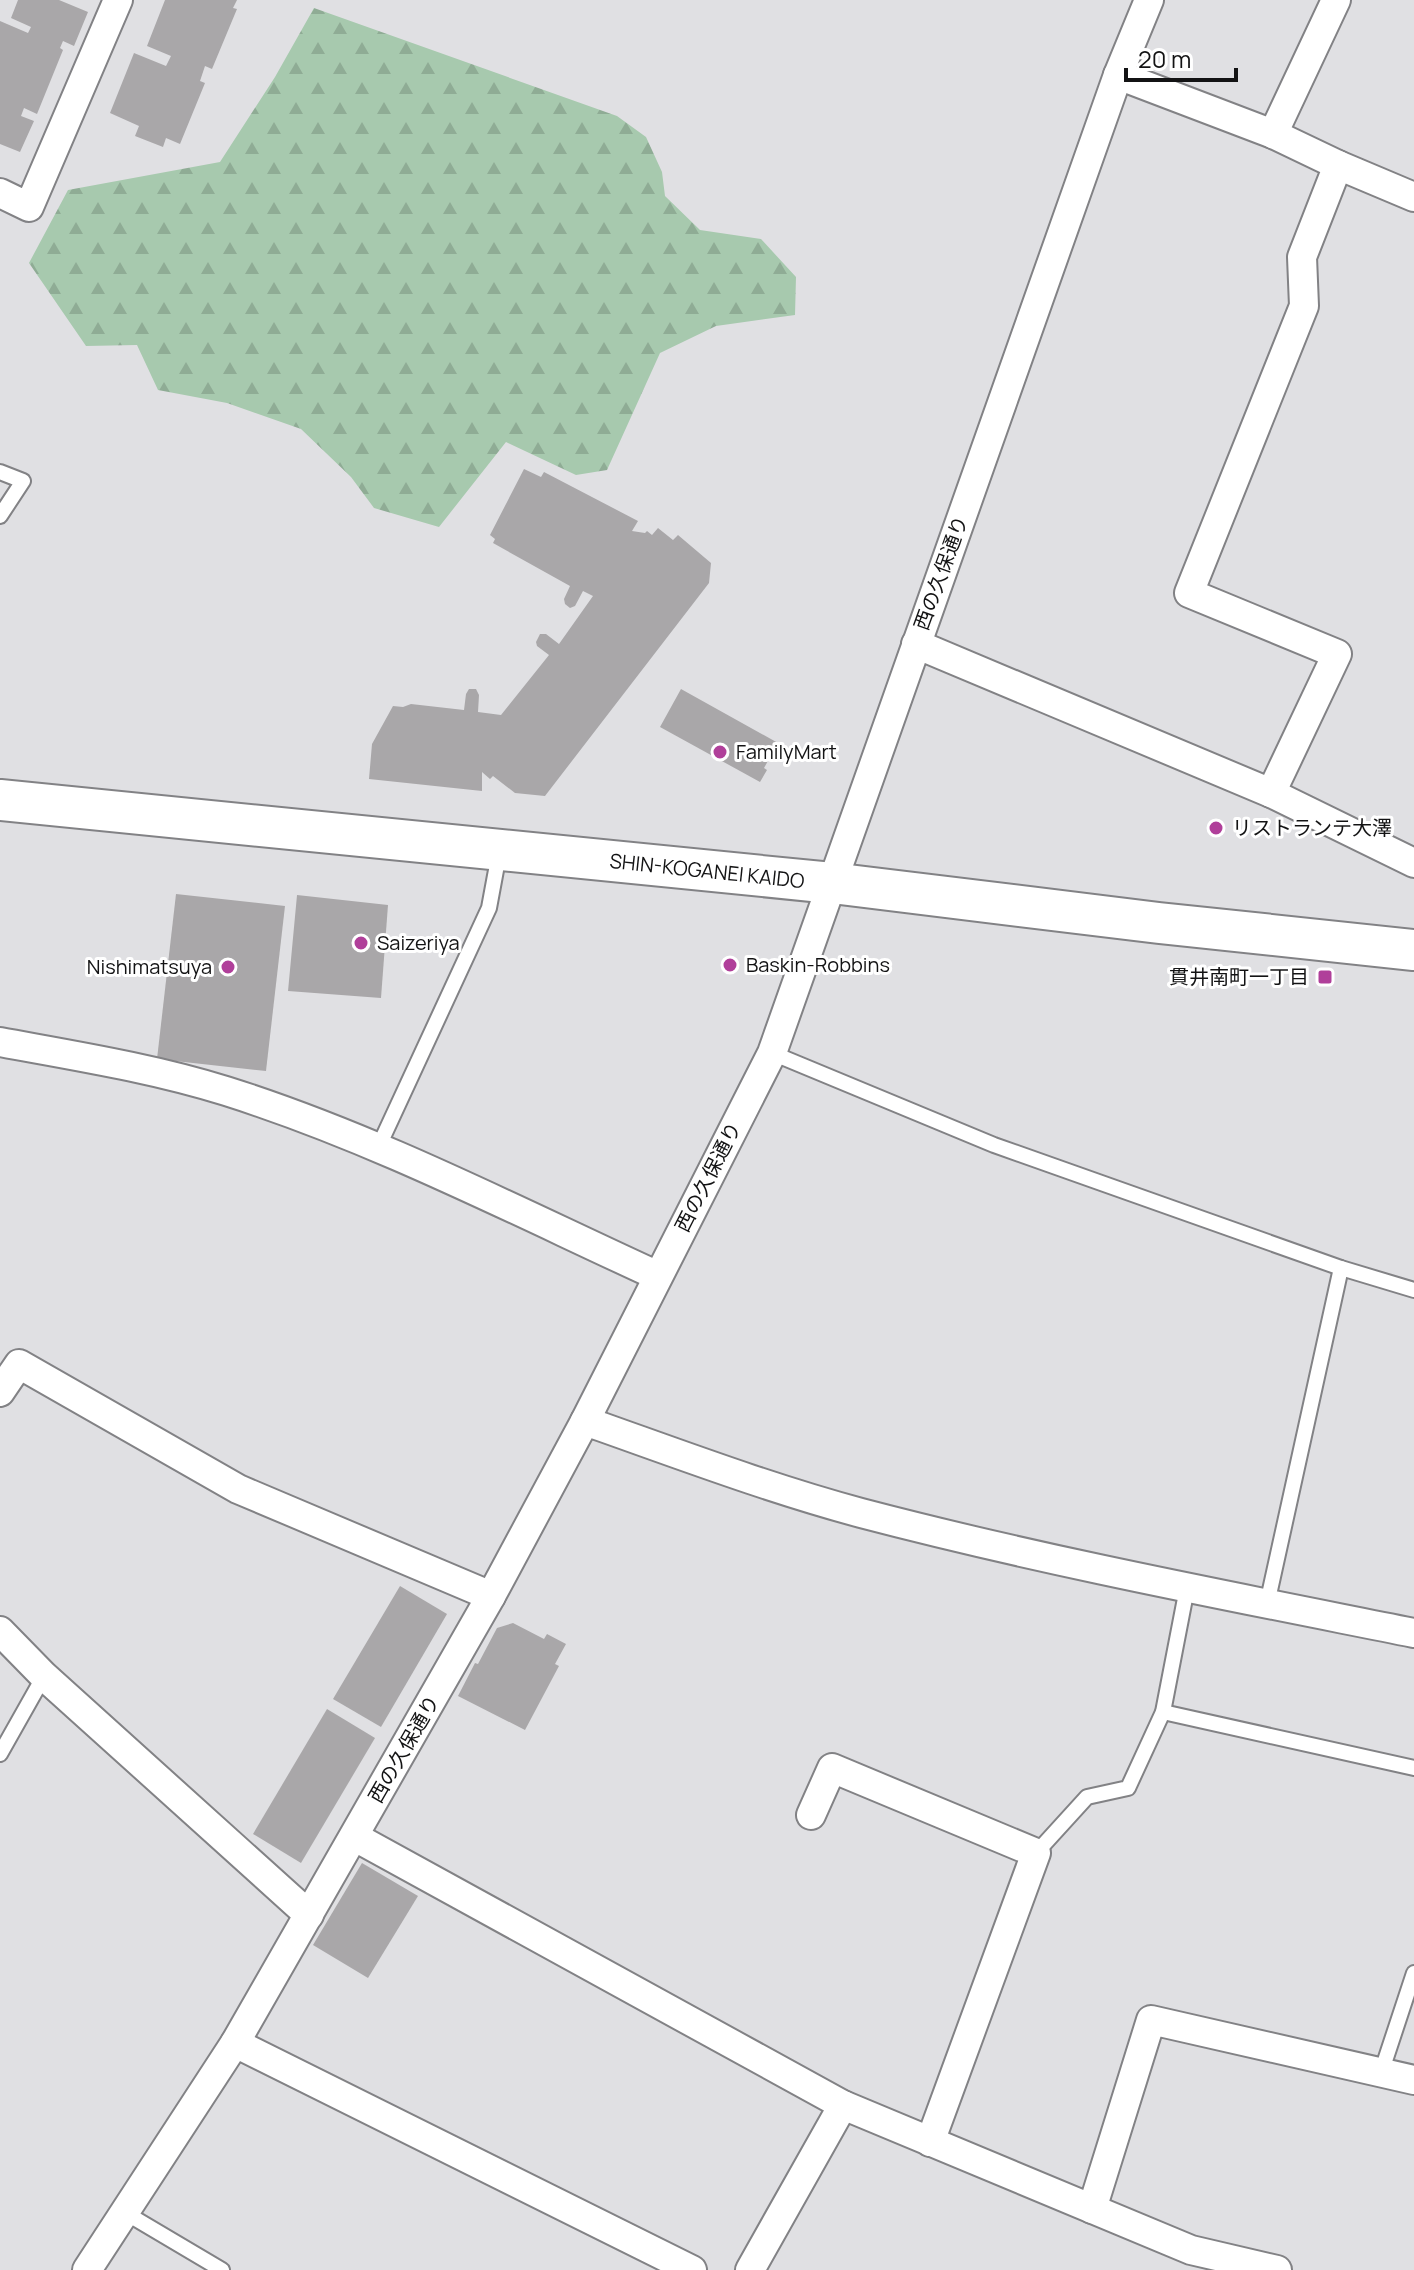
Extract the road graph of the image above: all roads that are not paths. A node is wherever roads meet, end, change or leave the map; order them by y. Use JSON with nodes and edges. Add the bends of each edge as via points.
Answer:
{"nodes":[{"id":1,"x":118,"y":0,"type":"edge"},
{"id":2,"x":1336,"y":0,"type":"edge"},
{"id":3,"x":1145,"y":1,"type":"edge"},
{"id":4,"x":1118,"y":75,"type":"junction"},
{"id":5,"x":1273,"y":134,"type":"junction"},
{"id":6,"x":1338,"y":165,"type":"junction"},
{"id":7,"x":0,"y":193,"type":"edge"},
{"id":8,"x":1414,"y":197,"type":"edge"},
{"id":9,"x":0,"y":472,"type":"edge"},
{"id":10,"x":0,"y":516,"type":"edge"},
{"id":11,"x":916,"y":644,"type":"junction"},
{"id":12,"x":1271,"y":793,"type":"junction"},
{"id":13,"x":0,"y":800,"type":"edge"},
{"id":14,"x":500,"y":851,"type":"junction"},
{"id":15,"x":1414,"y":863,"type":"edge"},
{"id":16,"x":832,"y":883,"type":"junction"},
{"id":17,"x":1414,"y":950,"type":"edge"},
{"id":18,"x":0,"y":1042,"type":"edge"},
{"id":19,"x":772,"y":1053,"type":"junction"},
{"id":20,"x":378,"y":1148,"type":"junction"},
{"id":21,"x":1341,"y":1268,"type":"junction"},
{"id":22,"x":658,"y":1276,"type":"junction"},
{"id":23,"x":1414,"y":1290,"type":"edge"},
{"id":24,"x":0,"y":1392,"type":"edge"},
{"id":25,"x":585,"y":1421,"type":"junction"},
{"id":26,"x":1187,"y":1588,"type":"junction"},
{"id":27,"x":491,"y":1596,"type":"junction"},
{"id":28,"x":1267,"y":1604,"type":"junction"},
{"id":29,"x":0,"y":1631,"type":"edge"},
{"id":30,"x":1414,"y":1633,"type":"edge"},
{"id":31,"x":44,"y":1676,"type":"junction"},
{"id":32,"x":1163,"y":1712,"type":"junction"},
{"id":33,"x":0,"y":1754,"type":"edge"},
{"id":34,"x":1414,"y":1768,"type":"edge"},
{"id":35,"x":811,"y":1815,"type":"dead end"},
{"id":36,"x":355,"y":1837,"type":"junction"},
{"id":37,"x":1036,"y":1853,"type":"junction"},
{"id":38,"x":309,"y":1915,"type":"junction"},
{"id":39,"x":1414,"y":1973,"type":"edge"},
{"id":40,"x":235,"y":2043,"type":"junction"},
{"id":41,"x":1381,"y":2073,"type":"junction"},
{"id":42,"x":1414,"y":2080,"type":"edge"},
{"id":43,"x":843,"y":2105,"type":"junction"},
{"id":44,"x":930,"y":2142,"type":"junction"},
{"id":45,"x":1092,"y":2209,"type":"junction"},
{"id":46,"x":124,"y":2212,"type":"junction"},
{"id":47,"x":87,"y":2270,"type":"edge"},
{"id":48,"x":222,"y":2270,"type":"edge"},
{"id":49,"x":692,"y":2270,"type":"edge"},
{"id":50,"x":750,"y":2270,"type":"edge"},
{"id":51,"x":1277,"y":2270,"type":"edge"}],
"edges":[{"from":1,"to":7,"type":"street","via":[[29,207]]},
{"from":2,"to":5,"type":"street"},
{"from":3,"to":4,"type":"street","name":"西の久保通り"},
{"from":4,"to":5,"type":"street"},
{"from":4,"to":11,"type":"street","name":"西の久保通り"},
{"from":5,"to":6,"type":"street"},
{"from":6,"to":8,"type":"street"},
{"from":6,"to":12,"type":"street","via":[[1302,257],[1304,306],[1189,593],[1337,654]]},
{"from":9,"to":10,"type":"lane","via":[[23,481]]},
{"from":11,"to":12,"type":"street"},
{"from":11,"to":16,"type":"street","name":"西の久保通り"},
{"from":12,"to":15,"type":"street"},
{"from":13,"to":14,"type":"main road","name":"SHIN-KOGANEI KAIDO"},
{"from":14,"to":16,"type":"main road","name":"SHIN-KOGANEI KAIDO"},
{"from":14,"to":20,"type":"lane","via":[[489,908]]},
{"from":16,"to":17,"type":"main road","name":"SHIN-KOGANEI KAIDO"},
{"from":16,"to":19,"type":"street","name":"西の久保通り"},
{"from":18,"to":20,"type":"street","via":[[120,1063],[226,1091]]},
{"from":19,"to":21,"type":"lane","via":[[994,1145]]},
{"from":19,"to":22,"type":"street","name":"西の久保通り"},
{"from":20,"to":22,"type":"street"},
{"from":21,"to":23,"type":"lane"},
{"from":21,"to":28,"type":"lane"},
{"from":22,"to":25,"type":"street","name":"西の久保通り"},
{"from":24,"to":27,"type":"street","via":[[19,1364],[238,1489]]},
{"from":25,"to":26,"type":"street","via":[[859,1512]]},
{"from":25,"to":27,"type":"street","name":"西の久保通り"},
{"from":26,"to":28,"type":"street"},
{"from":26,"to":32,"type":"lane"},
{"from":27,"to":36,"type":"street","name":"西の久保通り"},
{"from":28,"to":30,"type":"street"},
{"from":29,"to":31,"type":"street"},
{"from":31,"to":33,"type":"lane"},
{"from":31,"to":38,"type":"street"},
{"from":32,"to":34,"type":"lane"},
{"from":32,"to":37,"type":"lane","via":[[1128,1788],[1087,1797]]},
{"from":35,"to":37,"type":"street","via":[[832,1768]]},
{"from":36,"to":38,"type":"street","name":"西の久保通り"},
{"from":36,"to":43,"type":"street"},
{"from":37,"to":44,"type":"street"},
{"from":38,"to":40,"type":"street","name":"西の久保通り"},
{"from":39,"to":41,"type":"lane"},
{"from":40,"to":46,"type":"street","name":"西の久保通り"},
{"from":40,"to":49,"type":"street"},
{"from":41,"to":42,"type":"street"},
{"from":41,"to":45,"type":"street","via":[[1151,2020]]},
{"from":43,"to":44,"type":"street"},
{"from":43,"to":50,"type":"street"},
{"from":44,"to":45,"type":"street"},
{"from":45,"to":51,"type":"street","via":[[1191,2250]]},
{"from":46,"to":47,"type":"street","name":"西の久保通り"},
{"from":46,"to":48,"type":"lane"}]}
